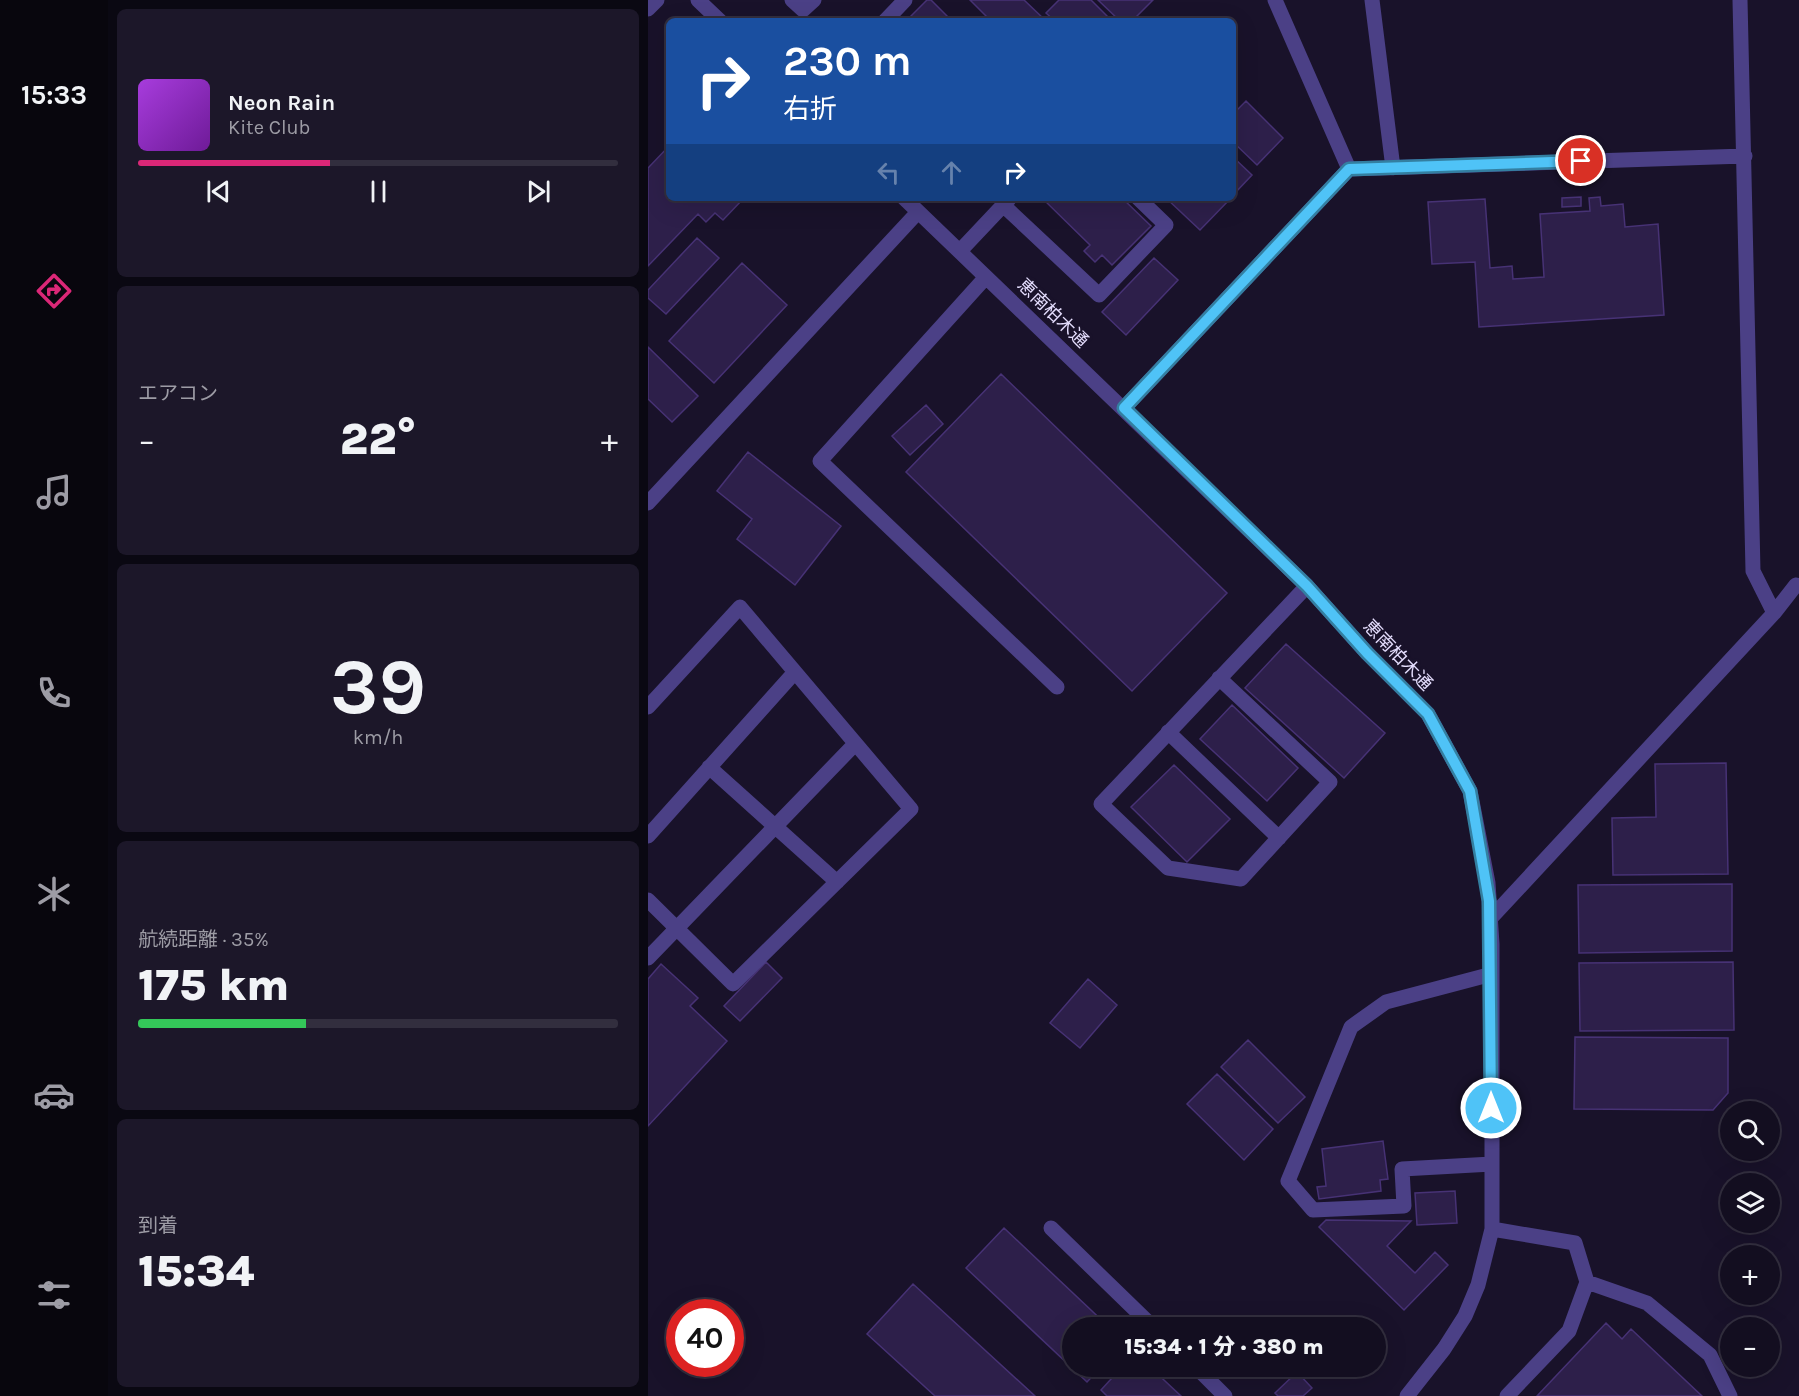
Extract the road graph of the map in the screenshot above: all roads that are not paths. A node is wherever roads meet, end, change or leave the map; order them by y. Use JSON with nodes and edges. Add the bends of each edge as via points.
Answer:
{"nodes":[{"id":1,"x":657,"y":0,"type":"edge"},
{"id":2,"x":698,"y":0,"type":"edge"},
{"id":3,"x":792,"y":0,"type":"edge"},
{"id":4,"x":814,"y":0,"type":"edge"},
{"id":5,"x":905,"y":0,"type":"edge"},
{"id":6,"x":1275,"y":0,"type":"edge"},
{"id":7,"x":1372,"y":0,"type":"edge"},
{"id":8,"x":1740,"y":0,"type":"edge"},
{"id":9,"x":648,"y":9,"type":"edge"},
{"id":10,"x":717,"y":18,"type":"edge"},
{"id":11,"x":888,"y":18,"type":"edge"},
{"id":12,"x":1745,"y":156,"type":"junction"},
{"id":13,"x":1393,"y":168,"type":"junction"},
{"id":14,"x":1349,"y":169,"type":"junction"},
{"id":15,"x":907,"y":201,"type":"edge"},
{"id":16,"x":1141,"y":201,"type":"edge"},
{"id":17,"x":1006,"y":202,"type":"edge"},
{"id":18,"x":918,"y":212,"type":"junction"},
{"id":19,"x":960,"y":251,"type":"junction"},
{"id":20,"x":986,"y":277,"type":"junction"},
{"id":21,"x":1124,"y":408,"type":"junction"},
{"id":22,"x":648,"y":503,"type":"edge"},
{"id":23,"x":1796,"y":585,"type":"dead end"},
{"id":24,"x":1307,"y":586,"type":"junction"},
{"id":25,"x":1774,"y":613,"type":"junction"},
{"id":26,"x":794,"y":673,"type":"junction"},
{"id":27,"x":1218,"y":678,"type":"junction"},
{"id":28,"x":1057,"y":687,"type":"dead end"},
{"id":29,"x":648,"y":707,"type":"edge"},
{"id":30,"x":1168,"y":732,"type":"junction"},
{"id":31,"x":854,"y":744,"type":"junction"},
{"id":32,"x":709,"y":767,"type":"junction"},
{"id":33,"x":776,"y":826,"type":"junction"},
{"id":34,"x":648,"y":836,"type":"edge"},
{"id":35,"x":1279,"y":838,"type":"junction"},
{"id":36,"x":837,"y":882,"type":"junction"},
{"id":37,"x":648,"y":900,"type":"edge"},
{"id":38,"x":1490,"y":919,"type":"junction"},
{"id":39,"x":676,"y":928,"type":"junction"},
{"id":40,"x":648,"y":958,"type":"edge"},
{"id":41,"x":1492,"y":974,"type":"junction"},
{"id":42,"x":1492,"y":1164,"type":"junction"},
{"id":43,"x":1051,"y":1228,"type":"dead end"},
{"id":44,"x":1492,"y":1229,"type":"junction"},
{"id":45,"x":1587,"y":1282,"type":"junction"},
{"id":46,"x":1143,"y":1317,"type":"edge"},
{"id":47,"x":1206,"y":1377,"type":"edge"},
{"id":48,"x":1226,"y":1396,"type":"edge"},
{"id":49,"x":1407,"y":1396,"type":"edge"},
{"id":50,"x":1507,"y":1396,"type":"edge"},
{"id":51,"x":1730,"y":1396,"type":"edge"}],
"edges":[{"from":1,"to":9,"type":"street"},
{"from":2,"to":10,"type":"street"},
{"from":3,"to":4,"type":"street","via":[[803,10]]},
{"from":5,"to":11,"type":"street"},
{"from":6,"to":14,"type":"street"},
{"from":7,"to":13,"type":"street"},
{"from":8,"to":12,"type":"street"},
{"from":12,"to":13,"type":"street"},
{"from":12,"to":25,"type":"street","via":[[1753,572]]},
{"from":13,"to":14,"type":"street"},
{"from":14,"to":21,"type":"street"},
{"from":15,"to":18,"type":"street","name":"恵南柏木通"},
{"from":16,"to":17,"type":"street","via":[[1166,225],[1099,295]]},
{"from":17,"to":19,"type":"street"},
{"from":18,"to":19,"type":"street","name":"恵南柏木通"},
{"from":18,"to":22,"type":"street"},
{"from":19,"to":20,"type":"street","name":"恵南柏木通"},
{"from":20,"to":21,"type":"street","name":"恵南柏木通"},
{"from":20,"to":28,"type":"street","via":[[820,461]]},
{"from":21,"to":24,"type":"street","name":"恵南柏木通"},
{"from":23,"to":25,"type":"street"},
{"from":24,"to":27,"type":"street"},
{"from":24,"to":38,"type":"street","name":"恵南柏木通","via":[[1428,714],[1470,791],[1488,883]]},
{"from":25,"to":38,"type":"street"},
{"from":26,"to":29,"type":"street","via":[[740,607]]},
{"from":26,"to":31,"type":"street"},
{"from":26,"to":32,"type":"street"},
{"from":27,"to":30,"type":"street"},
{"from":27,"to":35,"type":"street","via":[[1330,782]]},
{"from":30,"to":35,"type":"street"},
{"from":30,"to":35,"type":"street","via":[[1101,804],[1126,828],[1168,868],[1241,879]]},
{"from":31,"to":33,"type":"street"},
{"from":31,"to":36,"type":"street","via":[[911,810]]},
{"from":32,"to":33,"type":"street"},
{"from":32,"to":34,"type":"street"},
{"from":33,"to":36,"type":"street"},
{"from":33,"to":39,"type":"street"},
{"from":36,"to":39,"type":"street","via":[[733,984]]},
{"from":37,"to":39,"type":"street"},
{"from":38,"to":41,"type":"street","name":"恵南柏木通"},
{"from":39,"to":40,"type":"street"},
{"from":41,"to":42,"type":"street","name":"恵南柏木通"},
{"from":41,"to":42,"type":"street","via":[[1386,1002],[1351,1027],[1288,1181],[1313,1210],[1404,1206],[1402,1169]]},
{"from":42,"to":44,"type":"street","name":"恵南柏木通"},
{"from":43,"to":46,"type":"street"},
{"from":44,"to":45,"type":"street","via":[[1575,1244]]},
{"from":44,"to":49,"type":"street","name":"恵南柏木通","via":[[1478,1285],[1465,1316]]},
{"from":45,"to":50,"type":"street","via":[[1569,1331]]},
{"from":45,"to":51,"type":"street","via":[[1647,1303],[1710,1355]]},
{"from":47,"to":48,"type":"street"}]}
